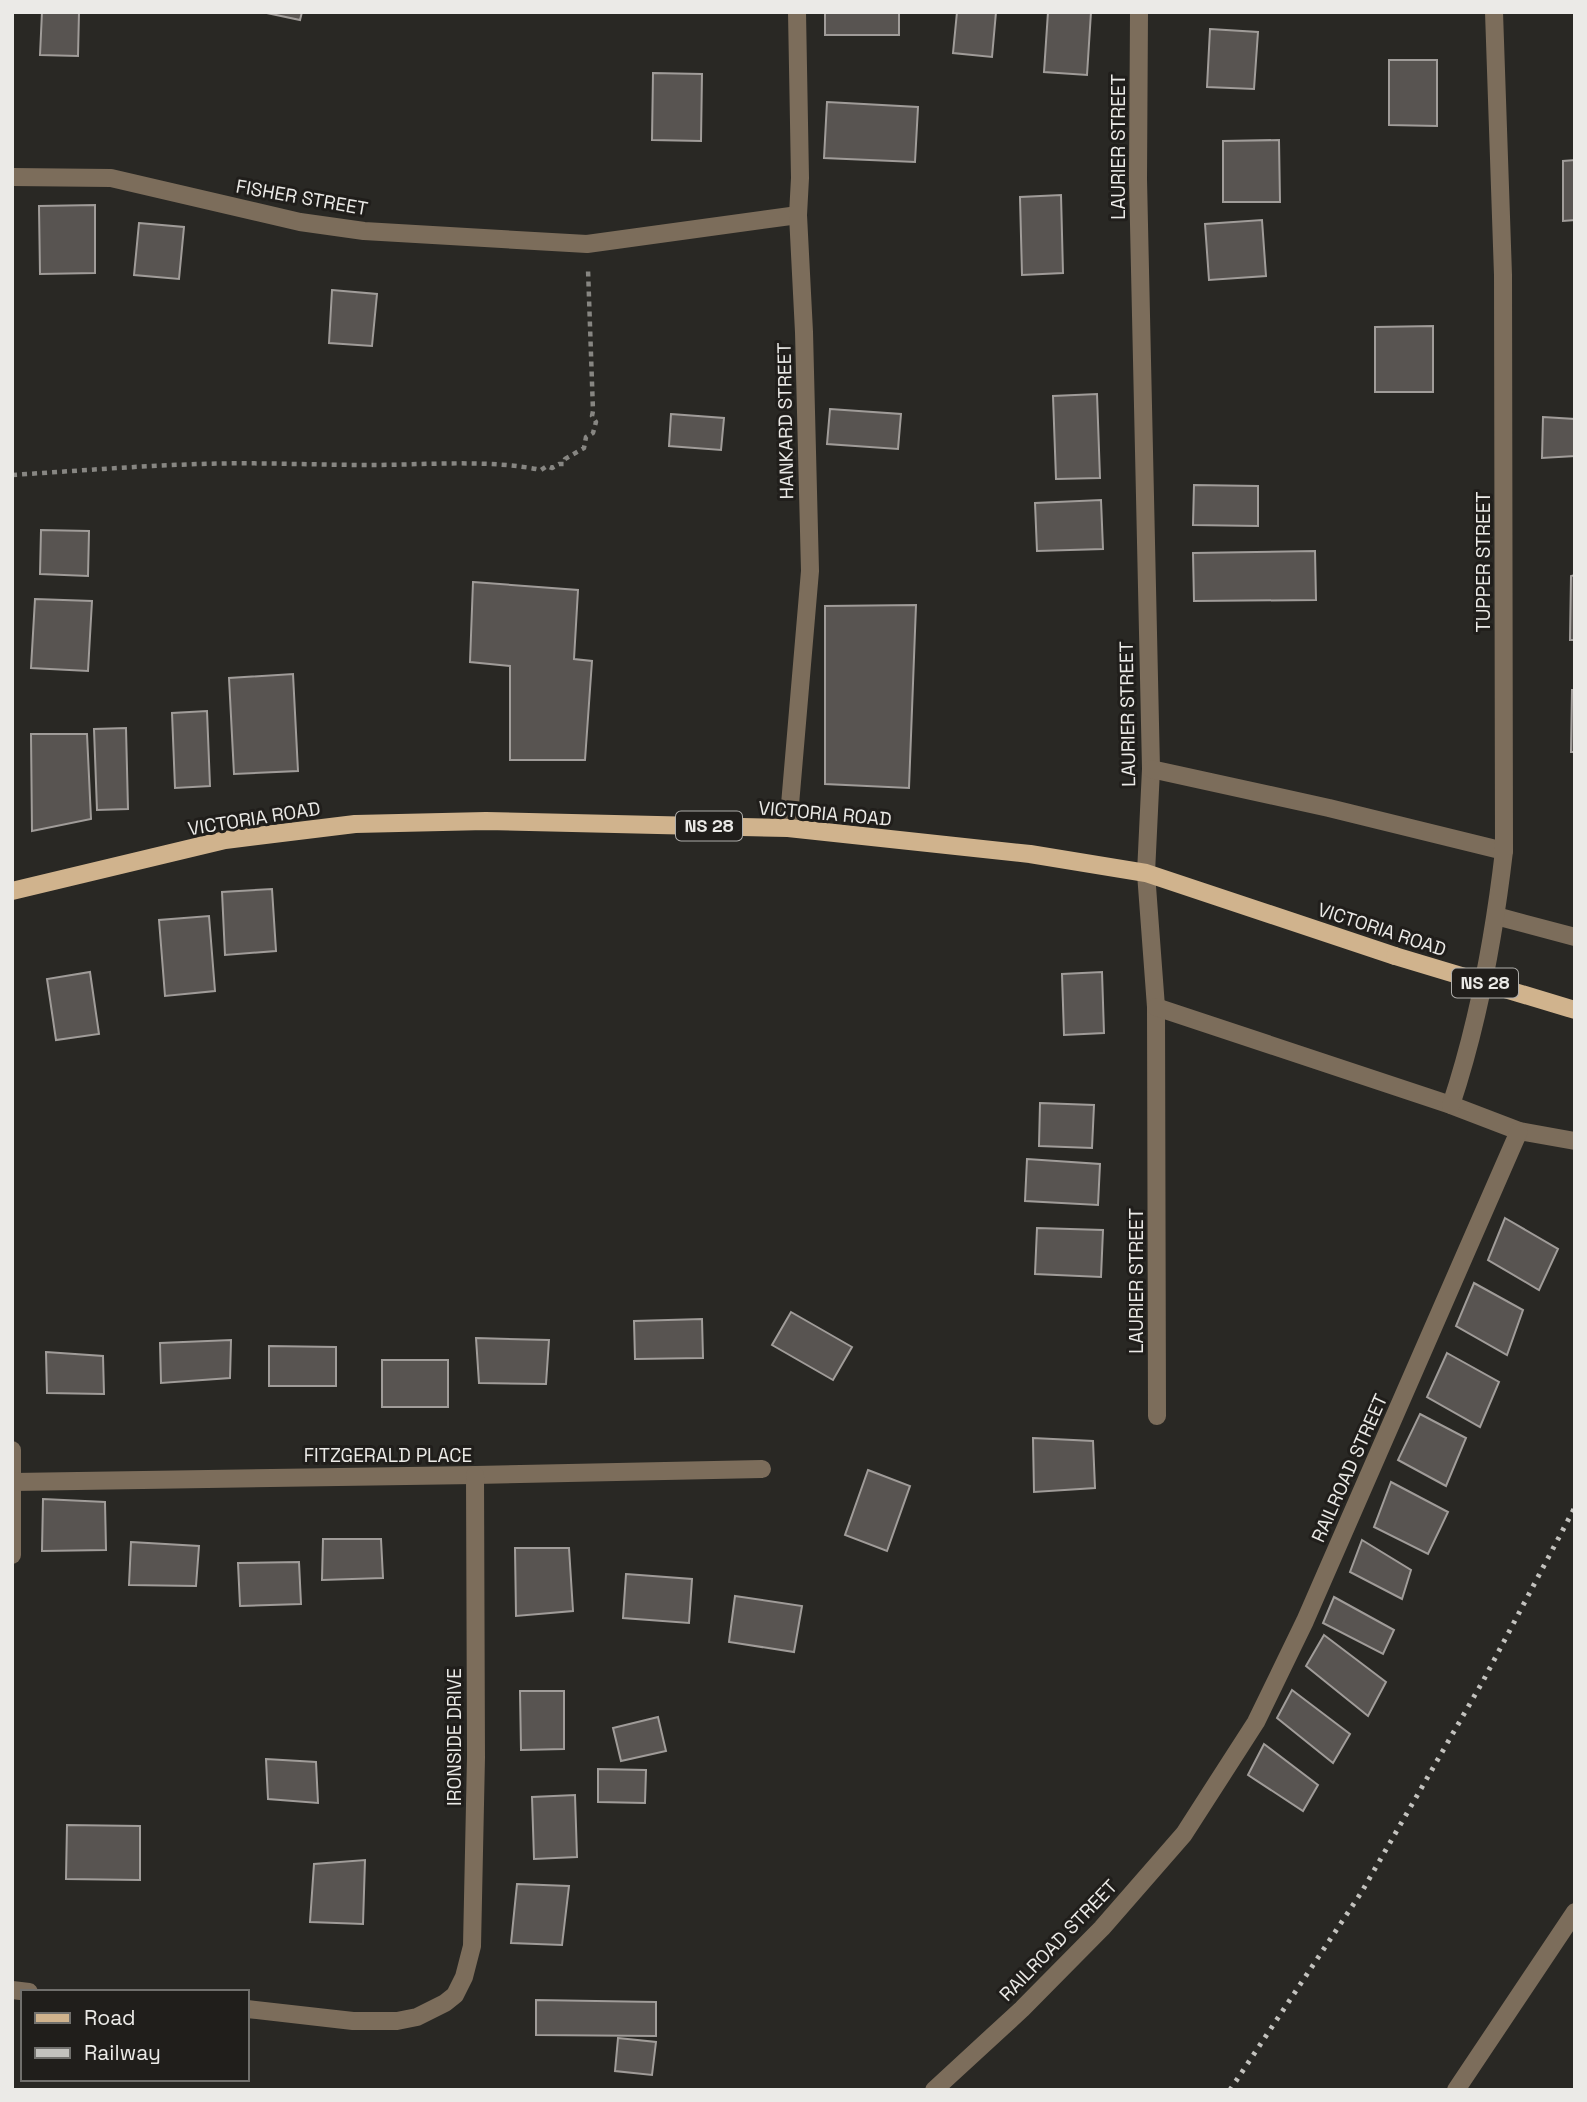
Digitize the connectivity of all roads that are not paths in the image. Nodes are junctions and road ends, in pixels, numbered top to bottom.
1 (797, 12) edge
2 (1139, 12) edge
3 (1494, 12) edge
4 (12, 177) edge
5 (798, 215) junction
6 (1151, 769) junction
7 (788, 828) junction
8 (1504, 851) junction
9 (1146, 873) junction
10 (12, 891) edge
11 (1496, 916) junction
12 (1575, 937) edge
13 (1156, 1007) junction
14 (1575, 1010) edge
15 (1451, 1105) junction
16 (1520, 1131) junction
17 (1575, 1141) edge
18 (1157, 1416) dead end
19 (12, 1450) edge
20 (762, 1469) dead end
21 (475, 1475) junction
22 (13, 1482) edge
23 (12, 1555) edge
24 (1575, 1912) edge
25 (248, 2009) edge
26 (934, 2090) edge
27 (1457, 2090) edge

1 - 5 street, HANKARD STREET
2 - 6 street, LAURIER STREET
3 - 8 street, TUPPER STREET
4 - 5 street, FISHER STREET
5 - 7 street, HANKARD STREET
6 - 8 street
6 - 9 street, LAURIER STREET
7 - 9 main road, VICTORIA ROAD / NS 28
7 - 10 main road, VICTORIA ROAD / NS 28
8 - 11 street, TUPPER STREET
9 - 13 street, LAURIER STREET
9 - 14 main road, VICTORIA ROAD / NS 28, bridge
11 - 12 street
11 - 15 street, TUPPER STREET
13 - 15 street
13 - 18 street, LAURIER STREET
15 - 16 street
16 - 17 street
16 - 26 street, RAILROAD STREET
19 - 22 street
20 - 21 street, FITZGERALD PLACE
21 - 22 street, FITZGERALD PLACE
21 - 25 street, IRONSIDE DRIVE
22 - 23 street
24 - 27 street

